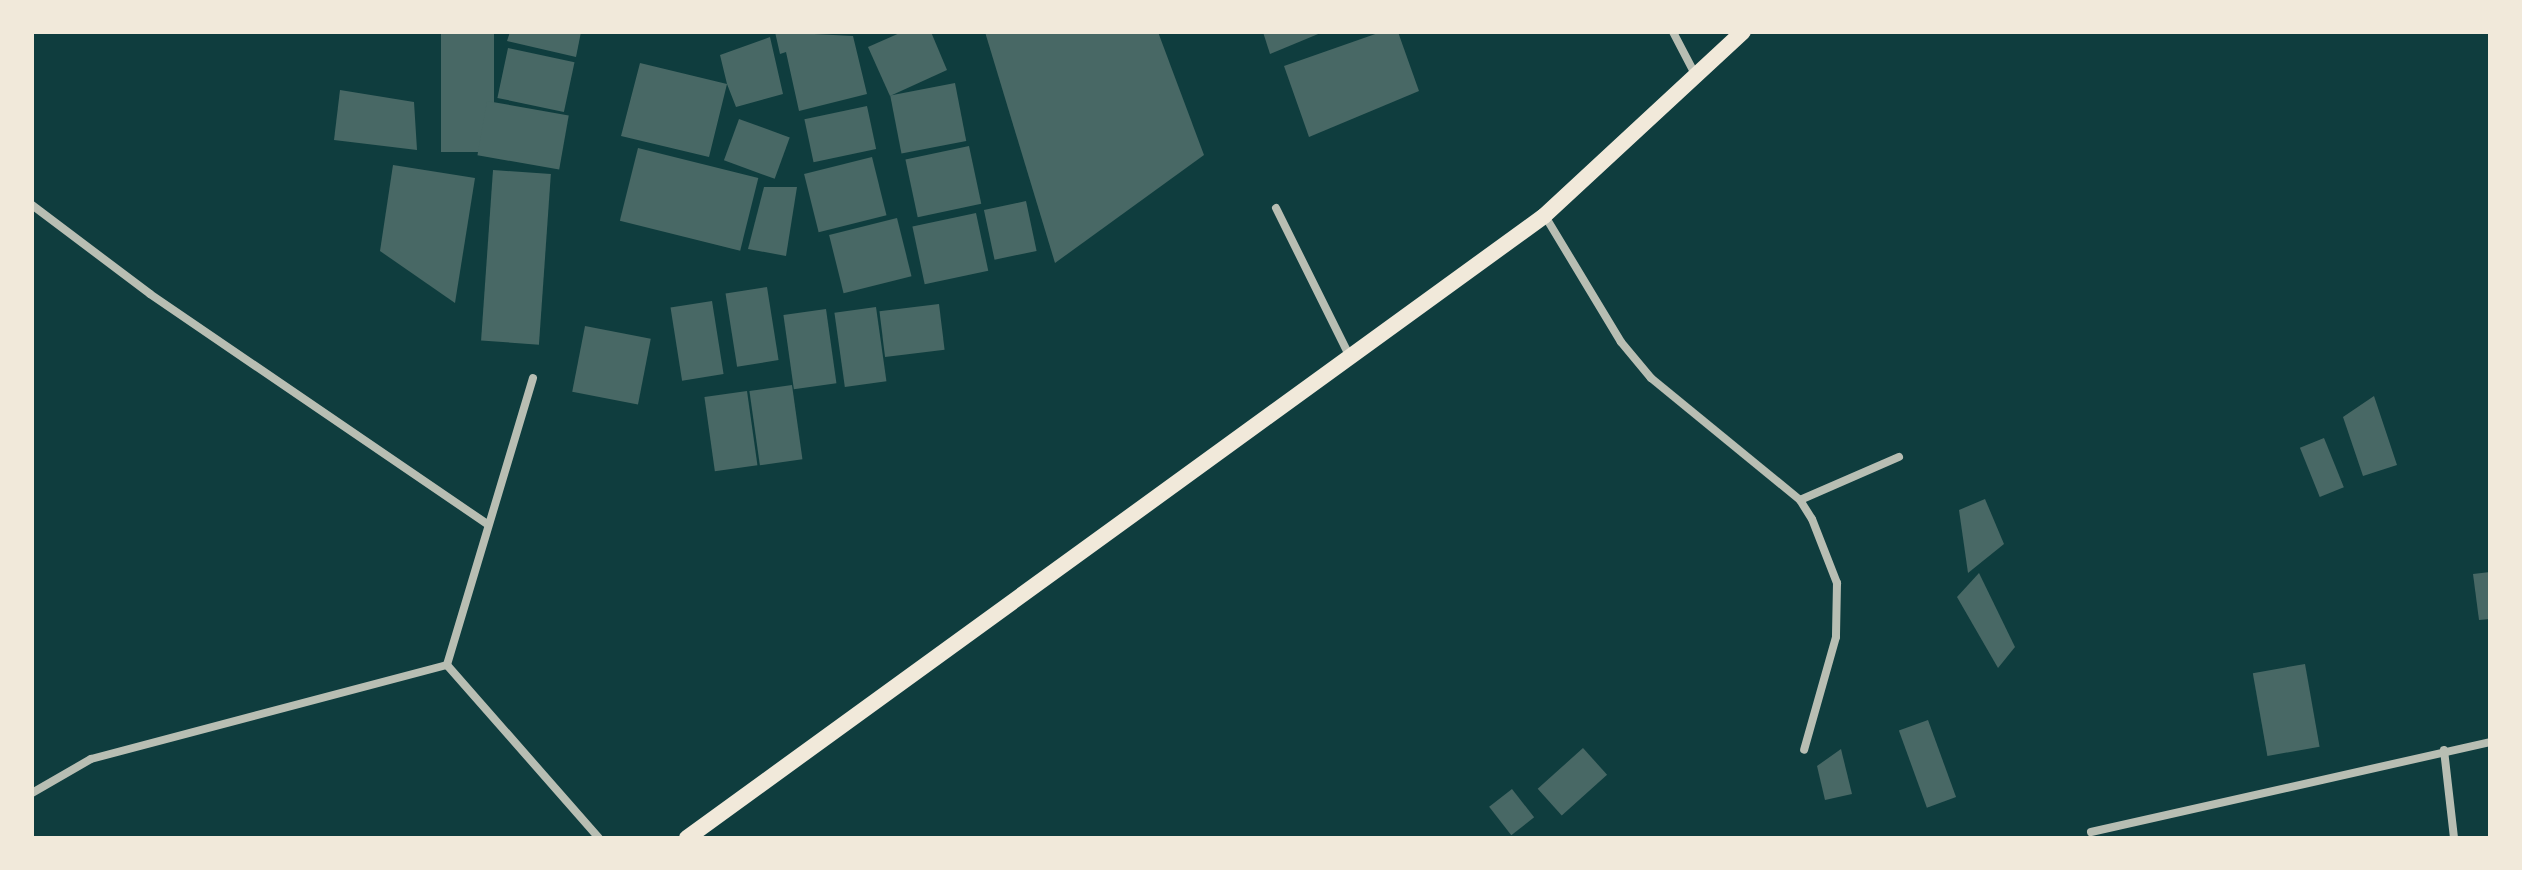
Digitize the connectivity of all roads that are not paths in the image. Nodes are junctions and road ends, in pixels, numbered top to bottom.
1 (1673, 32) edge
2 (1743, 32) edge
3 (1695, 74) junction
4 (32, 205) edge
5 (1276, 208) dead end
6 (1544, 216) junction
7 (1349, 355) junction
8 (533, 378) dead end
9 (1899, 457) dead end
10 (1800, 500) junction
11 (487, 524) junction
12 (447, 665) junction
13 (2490, 742) edge
14 (1804, 750) dead end
15 (2444, 750) junction
16 (32, 793) edge
17 (2091, 832) dead end
18 (599, 838) edge
19 (687, 838) edge
20 (2454, 838) edge

1 - 3 street
2 - 3 main road
3 - 6 main road
4 - 11 street
5 - 7 street
6 - 7 main road
6 - 10 street
7 - 19 main road
8 - 11 street
9 - 10 street
10 - 14 street
11 - 12 street
12 - 16 street
12 - 18 street
13 - 15 street
15 - 17 street
15 - 20 street

